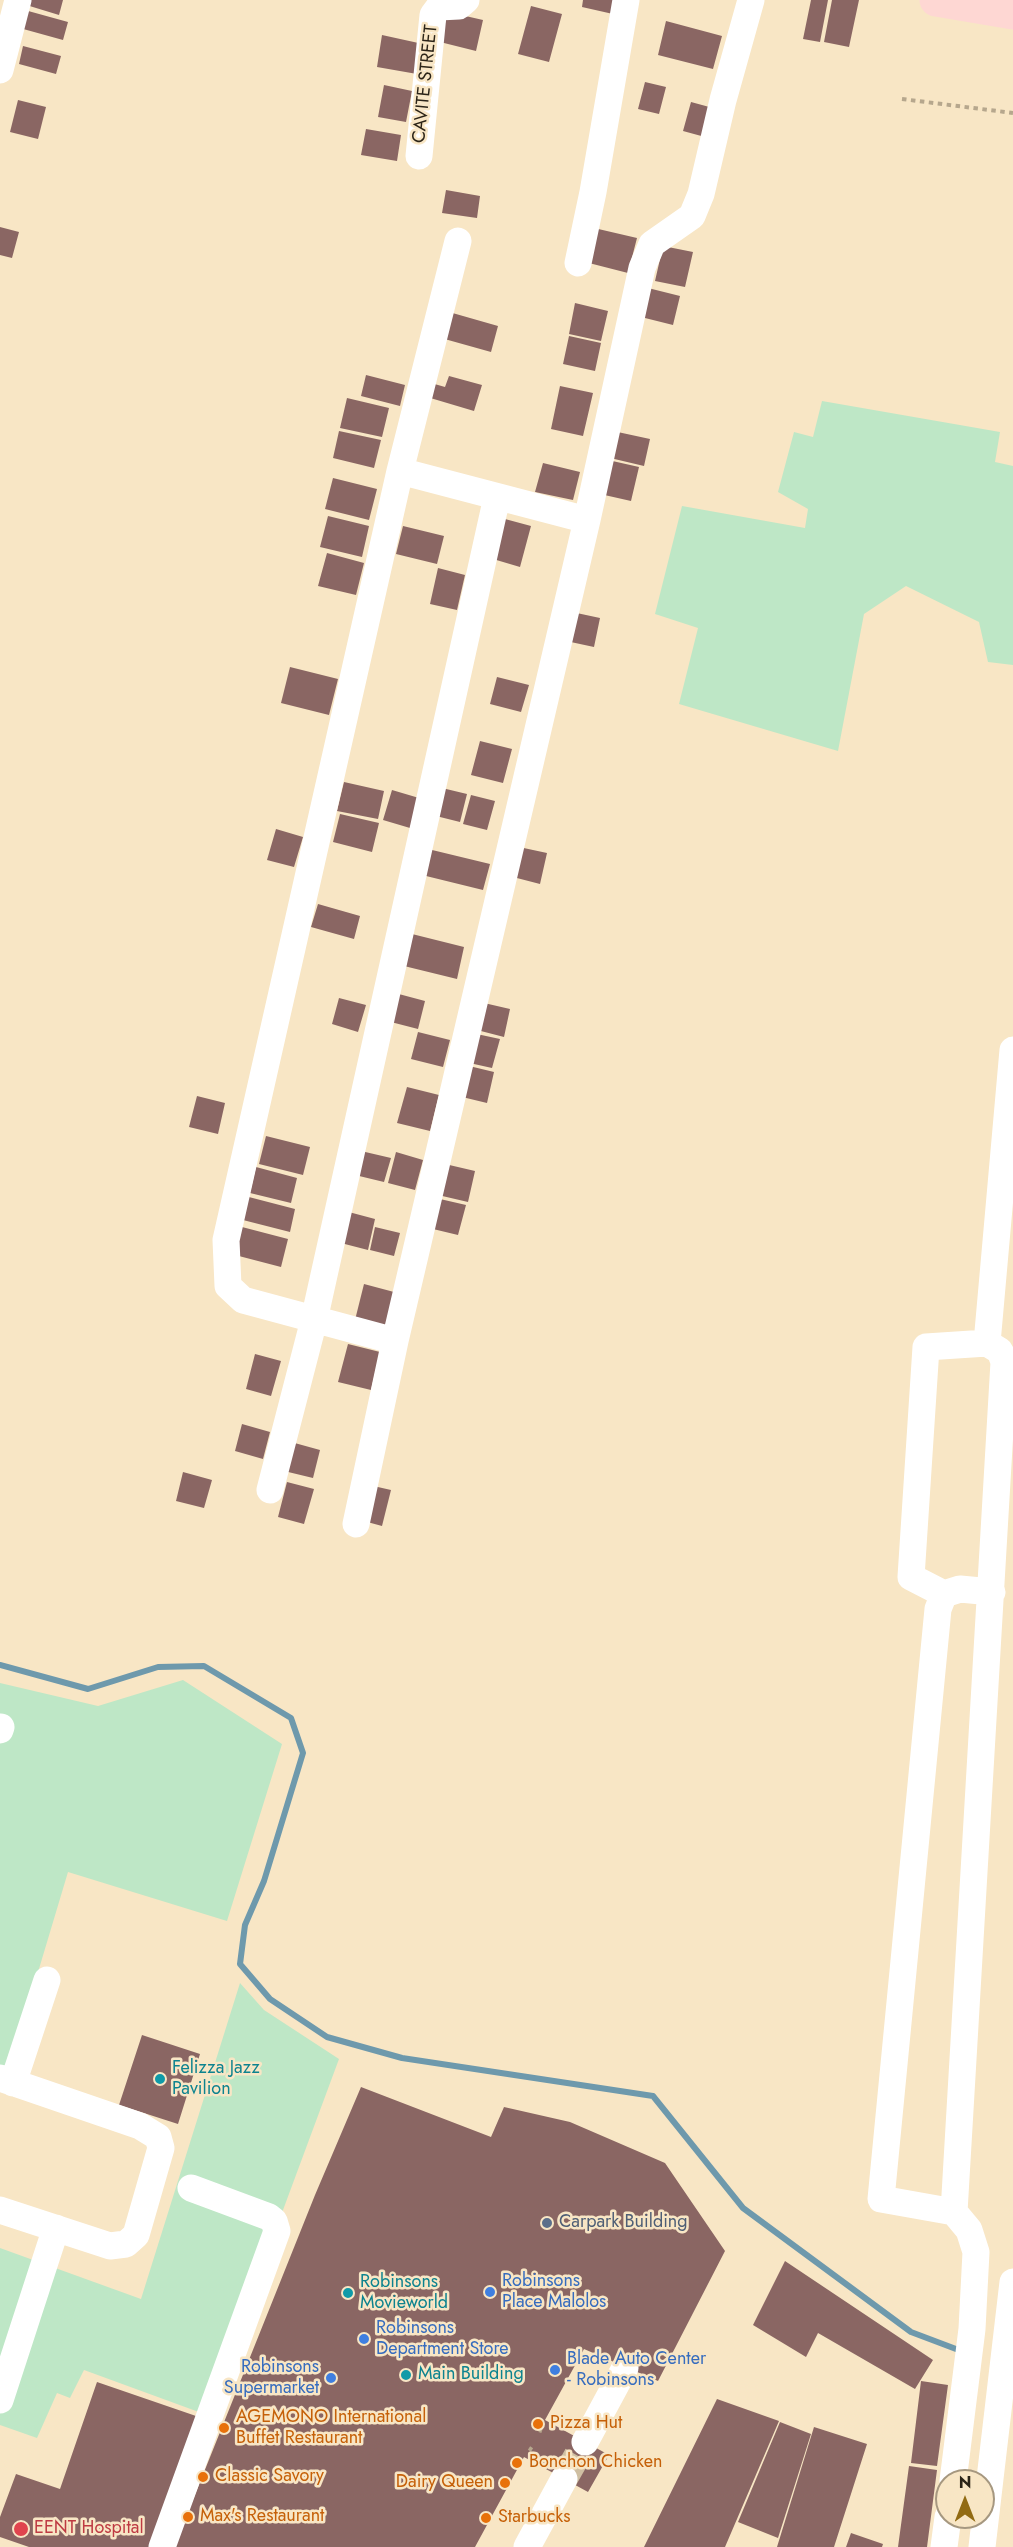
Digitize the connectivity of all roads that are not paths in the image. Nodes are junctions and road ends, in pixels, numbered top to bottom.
1 (18, 0) edge
2 (466, 0) edge
3 (626, 0) edge
4 (751, 0) edge
5 (936, 0) edge
6 (1013, 13) edge
7 (0, 70) edge
8 (419, 156) dead end
9 (458, 241) dead end
10 (578, 263) dead end
11 (400, 471) junction
12 (497, 497) junction
13 (587, 519) junction
14 (1013, 1050) edge
15 (314, 1320) junction
16 (394, 1341) junction
17 (987, 1343) junction
18 (270, 1490) dead end
19 (356, 1524) dead end
20 (992, 1592) junction
21 (944, 1594) junction
22 (47, 1980) dead end
23 (6, 2081) edge
24 (191, 2188) dead end
25 (0, 2210) edge
26 (954, 2212) junction
27 (56, 2228) junction
28 (1013, 2282) edge
29 (625, 2368) dead end
30 (0, 2400) edge
31 (585, 2442) tunnel mouth
32 (954, 2469) edge
33 (564, 2479) tunnel mouth
34 (946, 2529) edge
35 (162, 2547) edge
36 (527, 2547) edge
37 (944, 2547) edge
38 (982, 2547) edge

1 - 7 street
2 - 8 street, CAVITE STREET
3 - 10 street
4 - 13 street
5 - 6 main road
9 - 11 street
11 - 12 street
11 - 15 street
12 - 13 street
12 - 15 street
13 - 16 street
14 - 17 street
15 - 16 street
15 - 18 street
16 - 19 street
17 - 20 street
17 - 21 street
20 - 21 street
20 - 26 street
21 - 26 street
22 - 23 street
23 - 27 street
24 - 35 street
25 - 27 street
26 - 32 street
27 - 30 street
28 - 38 street
29 - 31 street
33 - 36 street
34 - 37 street

